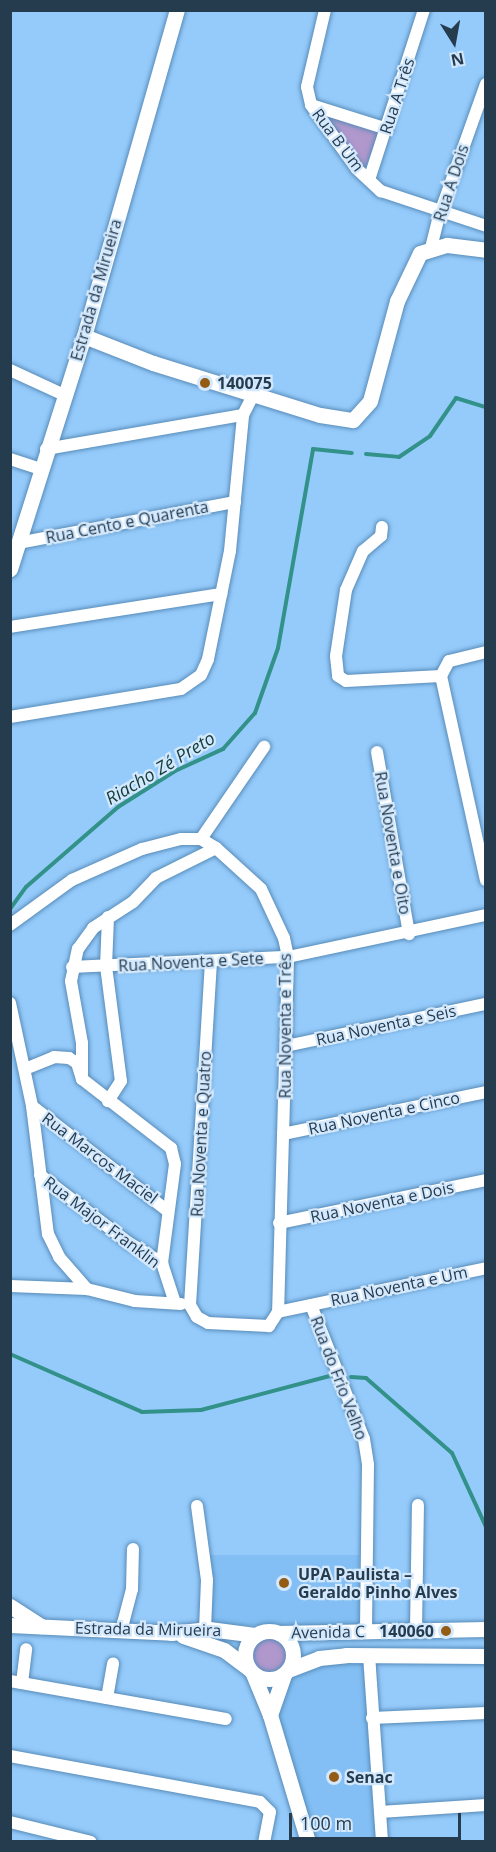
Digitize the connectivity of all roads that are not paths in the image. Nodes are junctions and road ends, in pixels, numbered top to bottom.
1 (177, 10) edge
2 (325, 10) edge
3 (424, 10) edge
4 (486, 84) edge
5 (311, 105) junction
6 (387, 129) junction
7 (369, 180) junction
8 (440, 213) junction
9 (486, 226) edge
10 (486, 250) edge
11 (426, 251) junction
12 (84, 336) junction
13 (10, 370) edge
14 (254, 393) junction
15 (64, 395) junction
16 (243, 416) junction
17 (46, 449) junction
18 (10, 459) edge
19 (41, 470) junction
20 (235, 502) junction
21 (382, 527) dead end
22 (18, 543) junction
23 (10, 568) edge
24 (221, 594) junction
25 (10, 627) edge
26 (486, 652) edge
27 (441, 676) junction
28 (10, 717) edge
29 (264, 747) dead end
30 (377, 752) dead end
31 (480, 829) edge
32 (201, 839) junction
33 (216, 848) junction
34 (486, 880) edge
35 (486, 915) edge
36 (108, 917) junction
37 (10, 925) edge
38 (409, 934) junction
39 (288, 957) junction
40 (211, 962) junction
41 (106, 966) junction
42 (72, 967) junction
43 (10, 1003) edge
44 (486, 1004) edge
45 (286, 1046) junction
46 (25, 1069) junction
47 (82, 1079) junction
48 (486, 1092) edge
49 (108, 1101) junction
50 (32, 1106) junction
51 (283, 1134) junction
52 (40, 1175) junction
53 (486, 1180) edge
54 (168, 1210) junction
55 (279, 1223) junction
56 (162, 1263) junction
57 (486, 1268) edge
58 (10, 1286) edge
59 (87, 1289) junction
60 (175, 1303) junction
61 (190, 1305) junction
62 (311, 1305) junction
63 (278, 1312) junction
64 (418, 1505) dead end
65 (197, 1506) dead end
66 (133, 1549) dead end
67 (10, 1606) edge
68 (10, 1625) edge
69 (41, 1626) junction
70 (205, 1629) junction
71 (486, 1629) edge
72 (416, 1630) junction
73 (121, 1631) junction
74 (366, 1632) junction
75 (171, 1633) junction
76 (279, 1633) junction
77 (255, 1635) junction
78 (26, 1649) dead end
79 (369, 1654) junction
80 (486, 1656) edge
81 (113, 1664) dead end
82 (250, 1671) junction
83 (286, 1672) junction
84 (16, 1682) edge
85 (106, 1698) junction
86 (486, 1713) edge
87 (270, 1715) junction
88 (372, 1718) junction
89 (226, 1719) dead end
90 (10, 1756) edge
91 (486, 1805) edge
92 (380, 1812) junction
93 (10, 1822) edge
94 (91, 1842) edge
95 (264, 1842) edge
96 (308, 1842) edge
97 (382, 1842) edge

1 - 12 main road, Estrada da Mirueira
2 - 5 street, Rua B Um
3 - 6 street, Rua A Três
4 - 8 street, Rua A Dois
5 - 6 street
5 - 7 street, Rua B Um
6 - 7 street, Rua A Três
7 - 8 street, Rua B Um
8 - 9 street, Rua B Um
8 - 11 street, Rua A Dois
10 - 11 main road
11 - 14 main road
12 - 14 main road
12 - 15 main road, Estrada da Mirueira
13 - 15 street
14 - 16 street
15 - 17 main road, Estrada da Mirueira
16 - 17 street
16 - 20 street
17 - 19 main road, Estrada da Mirueira
18 - 19 street
19 - 22 main road, Estrada da Mirueira
20 - 22 street, Rua Cento e Quarenta
20 - 24 street
21 - 27 street
22 - 23 main road, Estrada da Mirueira
24 - 25 street
24 - 28 street
26 - 27 street
27 - 31 street
29 - 32 street
30 - 38 street, Rua Noventa e Oito
31 - 34 street
32 - 33 street, Rua Noventa e Três
32 - 37 street
33 - 36 street
33 - 39 street, Rua Noventa e Três
35 - 38 street, Rua Noventa e Sete
36 - 41 street
36 - 42 street
38 - 39 street, Rua Noventa e Sete
39 - 40 street, Rua Noventa e Sete
39 - 45 street, Rua Noventa e Três
40 - 41 street, Rua Noventa e Sete
40 - 61 street, Rua Noventa e Quatro
41 - 42 street, Rua Noventa e Sete
41 - 49 street
42 - 47 street
43 - 46 street
44 - 45 street, Rua Noventa e Seis
45 - 51 street, Rua Noventa e Três
46 - 47 street
46 - 50 street
47 - 49 street
48 - 51 street, Rua Noventa e Cinco
49 - 54 street
50 - 52 street
50 - 54 street, Rua Marcos Maciel
51 - 55 street, Rua Noventa e Três
52 - 56 street, Rua Major Franklin
52 - 59 street
53 - 55 street, Rua Noventa e Dois
54 - 56 street
55 - 63 street, Rua Noventa e Três
56 - 60 street, Rua Major Franklin
57 - 62 street, Rua Noventa e Um
58 - 59 street
59 - 60 street
60 - 61 street
61 - 63 street
62 - 63 street, Rua Noventa e Um
62 - 74 street, Rua do Frio Velho
64 - 72 street
65 - 70 street
66 - 73 street
67 - 69 main road, Estrada da Mirueira
68 - 69 main road
69 - 73 main road, Estrada da Mirueira
70 - 75 main road, Estrada da Mirueira
70 - 77 main road, Estrada da Mirueira
71 - 72 main road, Avenida C
72 - 74 main road, Avenida C
73 - 75 main road, Estrada da Mirueira
74 - 76 main road, Avenida C
75 - 82 main road, Estrada da Mirueira
76 - 77 main road, Estrada da Mirueira
76 - 83 main road
77 - 82 main road
78 - 84 street
79 - 80 main road, Avenida C
79 - 83 main road, Avenida C
79 - 88 street
81 - 85 street
82 - 83 main road
82 - 87 main road
83 - 87 main road
84 - 85 street
85 - 89 street
86 - 88 street
87 - 96 main road
88 - 92 street
90 - 95 street
91 - 92 street
92 - 97 street
93 - 94 street

